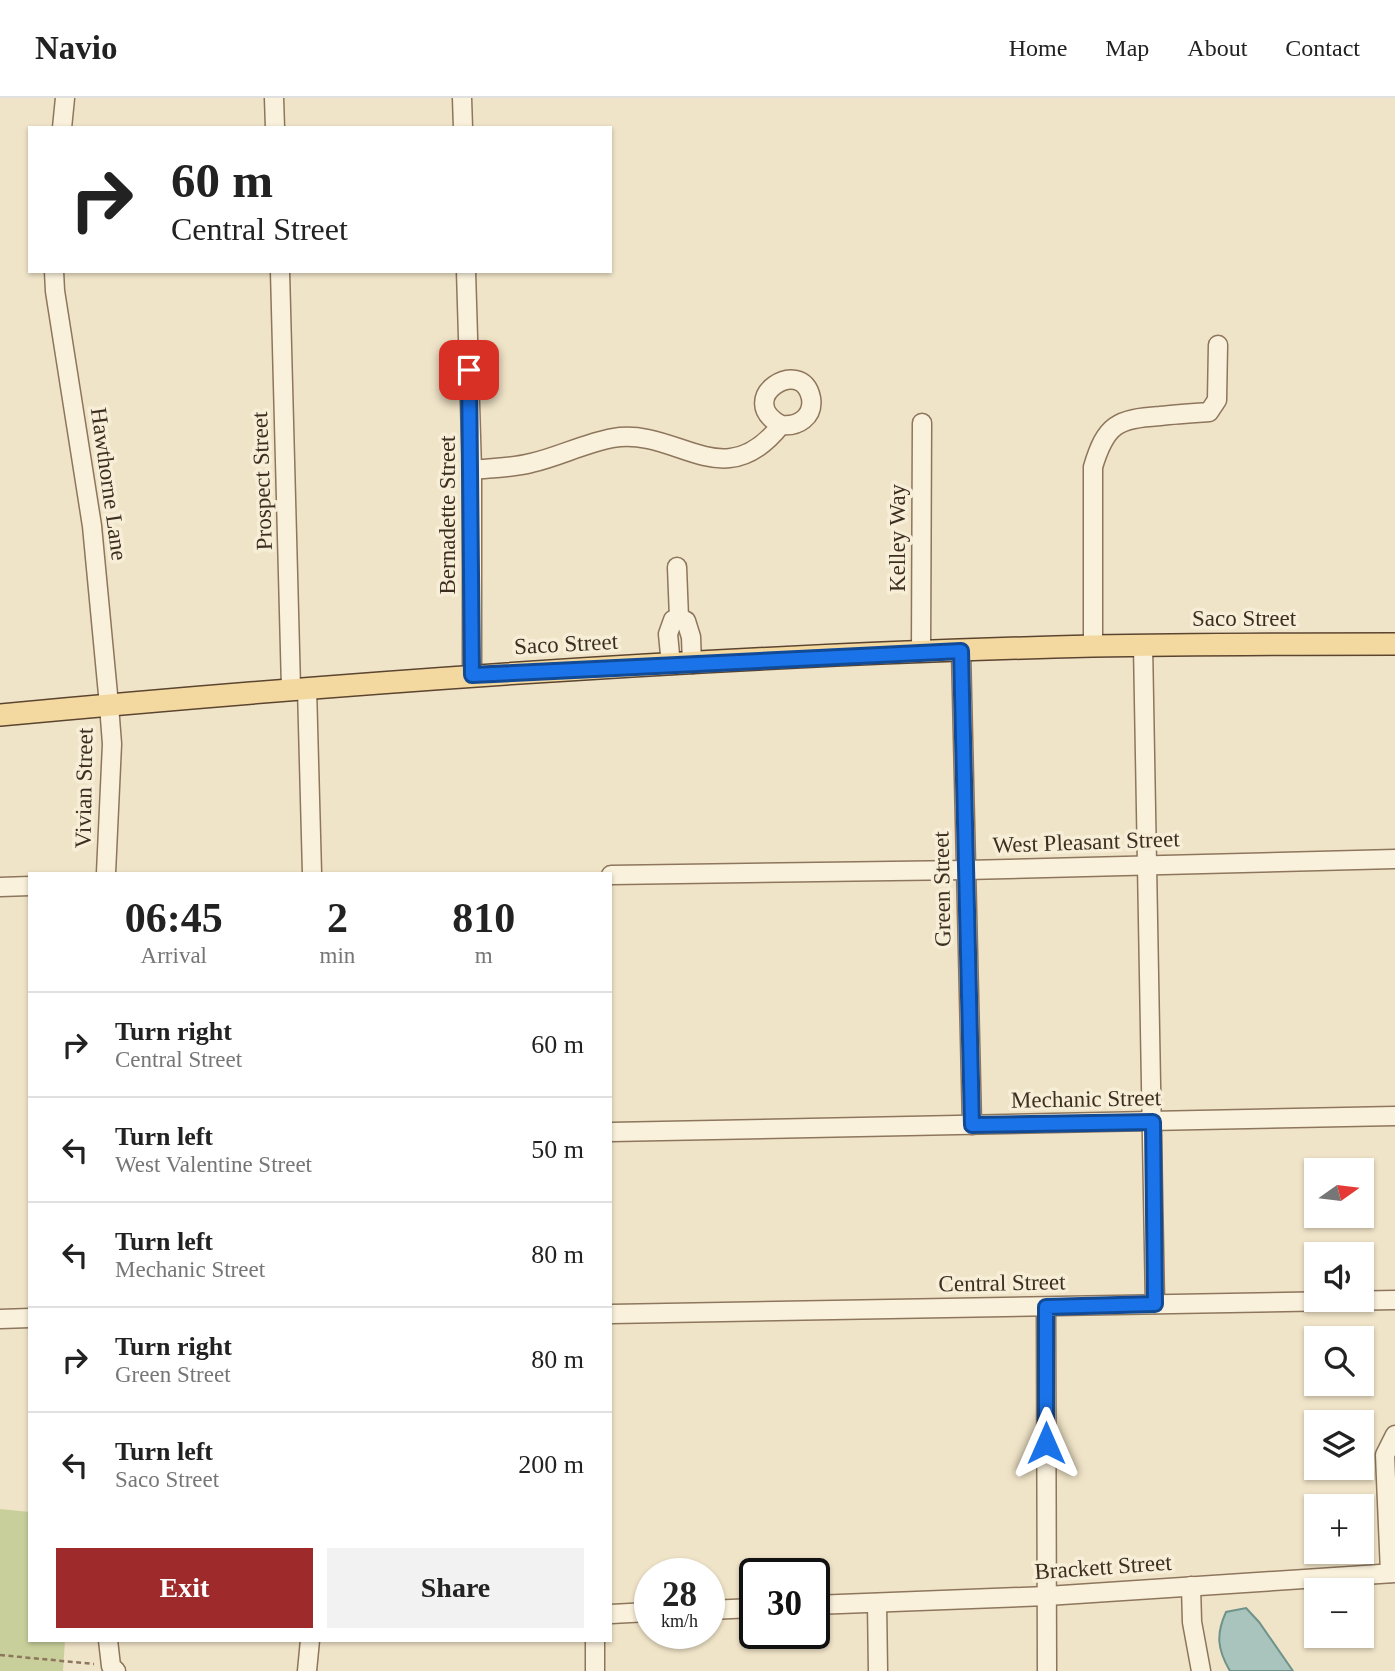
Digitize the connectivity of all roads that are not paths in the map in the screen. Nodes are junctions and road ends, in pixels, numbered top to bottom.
1 (65, 98) edge
2 (274, 98) edge
3 (462, 98) edge
4 (62, 126) edge
5 (275, 126) edge
6 (463, 126) edge
7 (54, 273) edge
8 (280, 273) edge
9 (466, 273) edge
10 (1218, 345) dead end
11 (922, 423) dead end
12 (781, 425) dead end
13 (472, 470) junction
14 (677, 567) dead end
15 (1395, 644) edge
16 (1143, 645) junction
17 (1093, 646) junction
18 (961, 651) junction
19 (921, 652) junction
20 (681, 664) junction
21 (472, 675) junction
22 (299, 688) junction
23 (109, 705) junction
24 (0, 715) edge
25 (1395, 859) edge
26 (1148, 864) junction
27 (966, 870) junction
28 (106, 872) edge
29 (312, 872) edge
30 (612, 875) edge
31 (28, 886) edge
32 (0, 887) edge
33 (1395, 1116) edge
34 (1153, 1122) junction
35 (972, 1125) junction
36 (612, 1132) edge
37 (1395, 1300) edge
38 (1155, 1304) junction
39 (1046, 1307) junction
40 (612, 1314) edge
41 (28, 1318) edge
42 (0, 1319) edge
43 (1395, 1435) edge
44 (1392, 1573) edge
45 (1191, 1586) junction
46 (1047, 1596) junction
47 (877, 1603) junction
48 (830, 1604) edge
49 (634, 1613) edge
50 (612, 1614) edge
51 (108, 1642) edge
52 (310, 1642) edge
53 (596, 1642) edge
54 (113, 1669) edge
55 (307, 1671) edge
56 (595, 1671) edge
57 (878, 1671) edge
58 (1047, 1671) edge
59 (1201, 1671) edge

1 - 4 street
2 - 5 street
3 - 6 street
7 - 23 street, Hawthorne Lane
8 - 22 street, Prospect Street
9 - 13 street, Bernadette Street
10 - 17 street
11 - 19 street, Kelley Way
12 - 13 street
13 - 21 street, Bernadette Street
14 - 20 street
15 - 16 main road, Saco Street
16 - 17 main road, Saco Street
16 - 26 street
17 - 18 main road, Saco Street
18 - 19 main road, Saco Street
18 - 27 street, Green Street
19 - 20 main road, Saco Street
20 - 21 main road, Saco Street
21 - 22 main road, Saco Street
22 - 23 main road, Saco Street
22 - 29 street, Prospect Street
23 - 24 main road, Saco Street
23 - 28 street, Vivian Street
25 - 26 street, West Pleasant Street
26 - 27 street, West Pleasant Street
26 - 34 street
27 - 30 street, West Pleasant Street
27 - 35 street, Green Street
31 - 32 street
33 - 34 street, Mechanic Street
34 - 35 street, Mechanic Street
34 - 38 street
35 - 36 street, Mechanic Street
37 - 38 street, Central Street
38 - 39 street, Central Street
39 - 40 street, Central Street
39 - 46 street
41 - 42 street
43 - 44 street
44 - 45 street, Brackett Street
45 - 46 street, Brackett Street
45 - 59 street
46 - 47 street, Brackett Street
46 - 58 street
47 - 48 street, Brackett Street
47 - 57 street
49 - 50 street
51 - 54 street
52 - 55 street
53 - 56 street

